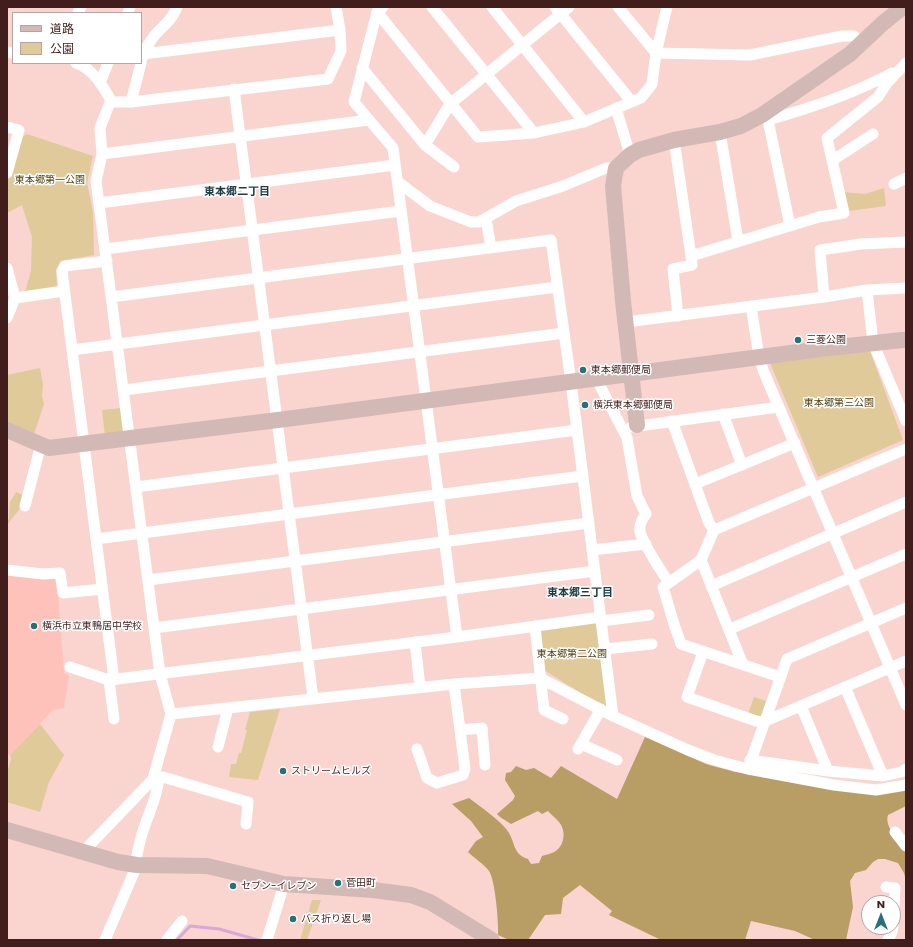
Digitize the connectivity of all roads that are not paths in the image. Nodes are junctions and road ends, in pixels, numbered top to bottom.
1 (177, 7) edge
2 (336, 7) edge
3 (432, 7) edge
4 (492, 7) edge
5 (618, 7) edge
6 (667, 7) edge
7 (380, 9) edge
8 (561, 9) edge
9 (895, 10) edge
10 (340, 30) junction
11 (861, 44) junction
12 (522, 46) junction
13 (656, 53) junction
14 (142, 60) edge
15 (79, 64) edge
16 (108, 64) edge
17 (141, 64) edge
18 (903, 66) edge
19 (362, 68) junction
20 (486, 74) junction
21 (100, 83) junction
22 (234, 89) junction
23 (631, 101) junction
24 (112, 102) junction
25 (131, 102) junction
26 (450, 104) junction
27 (616, 108) junction
28 (765, 117) junction
29 (369, 120) junction
30 (584, 122) junction
31 (7, 127) edge
32 (720, 132) junction
33 (534, 133) junction
34 (873, 134) dead end
35 (240, 136) junction
36 (674, 140) junction
37 (425, 145) junction
38 (102, 154) junction
39 (630, 155) junction
40 (833, 160) junction
41 (395, 165) junction
42 (454, 167) dead end
43 (616, 168) junction
44 (7, 172) edge
45 (906, 178) edge
46 (398, 182) junction
47 (246, 184) junction
48 (894, 184) dead end
49 (99, 203) junction
50 (401, 211) junction
51 (486, 219) junction
52 (790, 226) junction
53 (252, 230) junction
54 (738, 241) junction
55 (906, 242) edge
56 (491, 248) junction
57 (105, 249) junction
58 (691, 256) junction
59 (408, 258) junction
60 (107, 261) junction
61 (7, 268) edge
62 (258, 278) junction
63 (558, 287) junction
64 (906, 288) edge
65 (867, 290) junction
66 (64, 291) junction
67 (111, 296) junction
68 (824, 297) junction
69 (14, 298) junction
70 (414, 305) junction
71 (751, 306) junction
72 (678, 316) junction
73 (7, 318) edge
74 (626, 322) junction
75 (265, 325) junction
76 (564, 333) junction
77 (906, 340) edge
78 (873, 343) junction
79 (117, 344) junction
80 (72, 350) junction
81 (420, 352) junction
82 (758, 357) junction
83 (271, 371) junction
84 (632, 373) junction
85 (596, 378) junction
86 (571, 382) junction
87 (124, 390) junction
88 (426, 401) junction
89 (779, 407) junction
90 (723, 414) junction
91 (277, 420) junction
92 (672, 421) junction
93 (906, 421) edge
94 (630, 427) junction
95 (7, 430) edge
96 (577, 430) junction
97 (130, 438) junction
98 (795, 443) junction
99 (42, 444) junction
100 (84, 444) junction
101 (432, 449) junction
102 (906, 449) edge
103 (742, 465) junction
104 (283, 468) junction
105 (583, 476) junction
106 (695, 484) junction
107 (136, 487) junction
108 (814, 488) junction
109 (438, 495) junction
110 (906, 502) edge
111 (25, 506) dead end
112 (289, 514) junction
113 (589, 523) junction
114 (714, 530) junction
115 (142, 533) junction
116 (833, 533) junction
117 (96, 539) junction
118 (444, 542) junction
119 (646, 544) junction
120 (592, 550) junction
121 (906, 554) edge
122 (701, 560) junction
123 (296, 562) junction
124 (7, 570) edge
125 (595, 570) junction
126 (852, 577) junction
127 (148, 580) junction
128 (669, 583) junction
129 (711, 586) junction
130 (102, 589) junction
131 (451, 590) junction
132 (302, 608) junction
133 (906, 608) edge
134 (649, 615) dead end
135 (601, 619) junction
136 (871, 622) junction
137 (535, 626) junction
138 (154, 628) junction
139 (730, 629) junction
140 (457, 637) junction
141 (415, 642) junction
142 (652, 644) dead end
143 (605, 649) junction
144 (704, 652) junction
145 (307, 655) junction
146 (906, 661) edge
147 (744, 665) junction
148 (70, 667) dead end
149 (890, 668) junction
150 (160, 674) junction
151 (780, 677) junction
152 (540, 678) junction
153 (112, 680) junction
154 (454, 684) junction
155 (420, 687) junction
156 (845, 687) junction
157 (313, 698) junction
158 (906, 705) edge
159 (801, 706) junction
160 (228, 708) junction
161 (601, 709) junction
162 (171, 714) junction
163 (613, 716) junction
164 (114, 719) dead end
165 (562, 719) dead end
166 (763, 722) junction
167 (460, 730) junction
168 (218, 747) dead end
169 (422, 755) dead end
170 (617, 760) dead end
171 (749, 764) junction
172 (485, 765) dead end
173 (906, 769) edge
174 (828, 771) junction
175 (883, 776) junction
176 (156, 779) junction
177 (906, 785) edge
178 (246, 824) dead end
179 (7, 830) edge
180 (896, 832) dead end
181 (906, 846) edge
182 (83, 852) junction
183 (136, 865) junction
184 (284, 884) junction
185 (886, 887) dead end
186 (895, 895) edge
187 (182, 921) dead end
188 (489, 939) edge
189 (105, 940) edge
190 (168, 940) edge
191 (267, 940) edge

1 - 14 street
2 - 10 street
3 - 20 street
4 - 12 street
5 - 13 street
6 - 13 street
7 - 19 street
7 - 26 street
8 - 12 street
8 - 23 street
9 - 11 street
10 - 14 street
10 - 22 street
11 - 13 street
11 - 28 street
12 - 20 street
12 - 30 street
13 - 23 street
15 - 21 street
16 - 21 street
17 - 25 street
18 - 28 street
18 - 40 street
19 - 29 street
19 - 37 street
20 - 26 street
20 - 33 street
21 - 24 street
22 - 25 street
22 - 35 street
23 - 27 street
24 - 25 street
24 - 38 street
26 - 33 street
26 - 37 street
27 - 30 street
27 - 39 street
28 - 32 street
28 - 52 street
29 - 35 street
29 - 41 street
30 - 33 street
31 - 44 street
32 - 36 street
32 - 54 street
34 - 40 street
35 - 38 street
35 - 47 street
36 - 39 street
36 - 58 street
37 - 42 street
38 - 49 street
39 - 43 street
40 - 52 street
41 - 46 street
41 - 47 street
43 - 51 street
43 - 74 street
45 - 48 street
46 - 50 street
46 - 51 street
47 - 49 street
47 - 53 street
49 - 57 street
50 - 53 street
50 - 59 street
51 - 56 street
52 - 54 street
53 - 57 street
53 - 62 street
54 - 58 street
55 - 68 street
56 - 59 street
56 - 63 street
57 - 60 street
58 - 72 street
59 - 62 street
59 - 70 street
60 - 66 street
60 - 67 street
61 - 69 street
62 - 67 street
62 - 75 street
63 - 70 street
63 - 76 street
64 - 65 street
65 - 68 street
65 - 78 street
66 - 69 street
66 - 80 street
67 - 79 street
68 - 71 street
69 - 73 street
70 - 75 street
70 - 81 street
71 - 72 street
71 - 82 street
72 - 74 street
74 - 84 street
75 - 79 street
75 - 83 street
76 - 81 street
76 - 86 street
77 - 78 street
78 - 82 street
78 - 93 street
79 - 80 street
79 - 87 street
80 - 100 street
81 - 83 street
81 - 88 street
82 - 84 street
82 - 89 street
83 - 87 street
83 - 91 street
84 - 85 street
84 - 94 street
85 - 86 street
85 - 94 street
86 - 88 street
86 - 96 street
87 - 97 street
88 - 91 street
88 - 101 street
89 - 90 street
89 - 98 street
90 - 92 street
90 - 103 street
91 - 97 street
91 - 104 street
92 - 94 street
92 - 106 street
94 - 119 street
95 - 99 street
96 - 101 street
96 - 105 street
97 - 100 street
97 - 107 street
98 - 103 street
98 - 108 street
99 - 100 street
99 - 111 street
100 - 117 street
101 - 104 street
101 - 109 street
102 - 108 street
103 - 106 street
104 - 107 street
104 - 112 street
105 - 109 street
105 - 113 street
106 - 114 street
107 - 115 street
108 - 114 street
108 - 116 street
109 - 112 street
109 - 118 street
110 - 116 street
112 - 115 street
112 - 123 street
113 - 118 street
113 - 120 street
114 - 122 street
115 - 117 street
115 - 127 street
116 - 126 street
116 - 129 street
117 - 130 street
118 - 123 street
118 - 131 street
119 - 120 street
119 - 128 street
120 - 125 street
121 - 126 street
122 - 128 street
122 - 129 street
123 - 127 street
123 - 132 street
124 - 130 street
125 - 131 street
125 - 135 street
126 - 136 street
126 - 139 street
127 - 138 street
128 - 144 street
129 - 139 street
130 - 153 street
131 - 132 street
131 - 140 street
132 - 138 street
132 - 145 street
133 - 136 street
134 - 135 street
135 - 137 street
135 - 143 street
136 - 149 street
136 - 151 street
137 - 140 street
137 - 152 street
138 - 150 street
139 - 147 street
140 - 141 street
141 - 145 street
141 - 155 street
142 - 143 street
143 - 163 street
144 - 147 street
144 - 166 street
145 - 150 street
145 - 157 street
146 - 149 street
147 - 151 street
148 - 153 street
149 - 156 street
149 - 158 street
150 - 153 street
150 - 162 street
151 - 166 street
152 - 154 street
152 - 161 street
152 - 165 street
153 - 164 street
154 - 155 street
154 - 167 street
155 - 157 street
156 - 159 street
156 - 175 street
157 - 160 street
159 - 166 street
159 - 174 street
160 - 162 street
160 - 168 street
161 - 163 street
161 - 170 street
162 - 176 street
163 - 171 street
166 - 171 street
167 - 169 street
167 - 172 street
171 - 174 street
171 - 177 street
173 - 175 street
174 - 175 street
176 - 178 street
176 - 182 street
176 - 183 street
179 - 182 street
180 - 181 street
182 - 183 street
183 - 184 street
183 - 189 street
184 - 188 street
184 - 191 street
185 - 186 street
187 - 190 street

